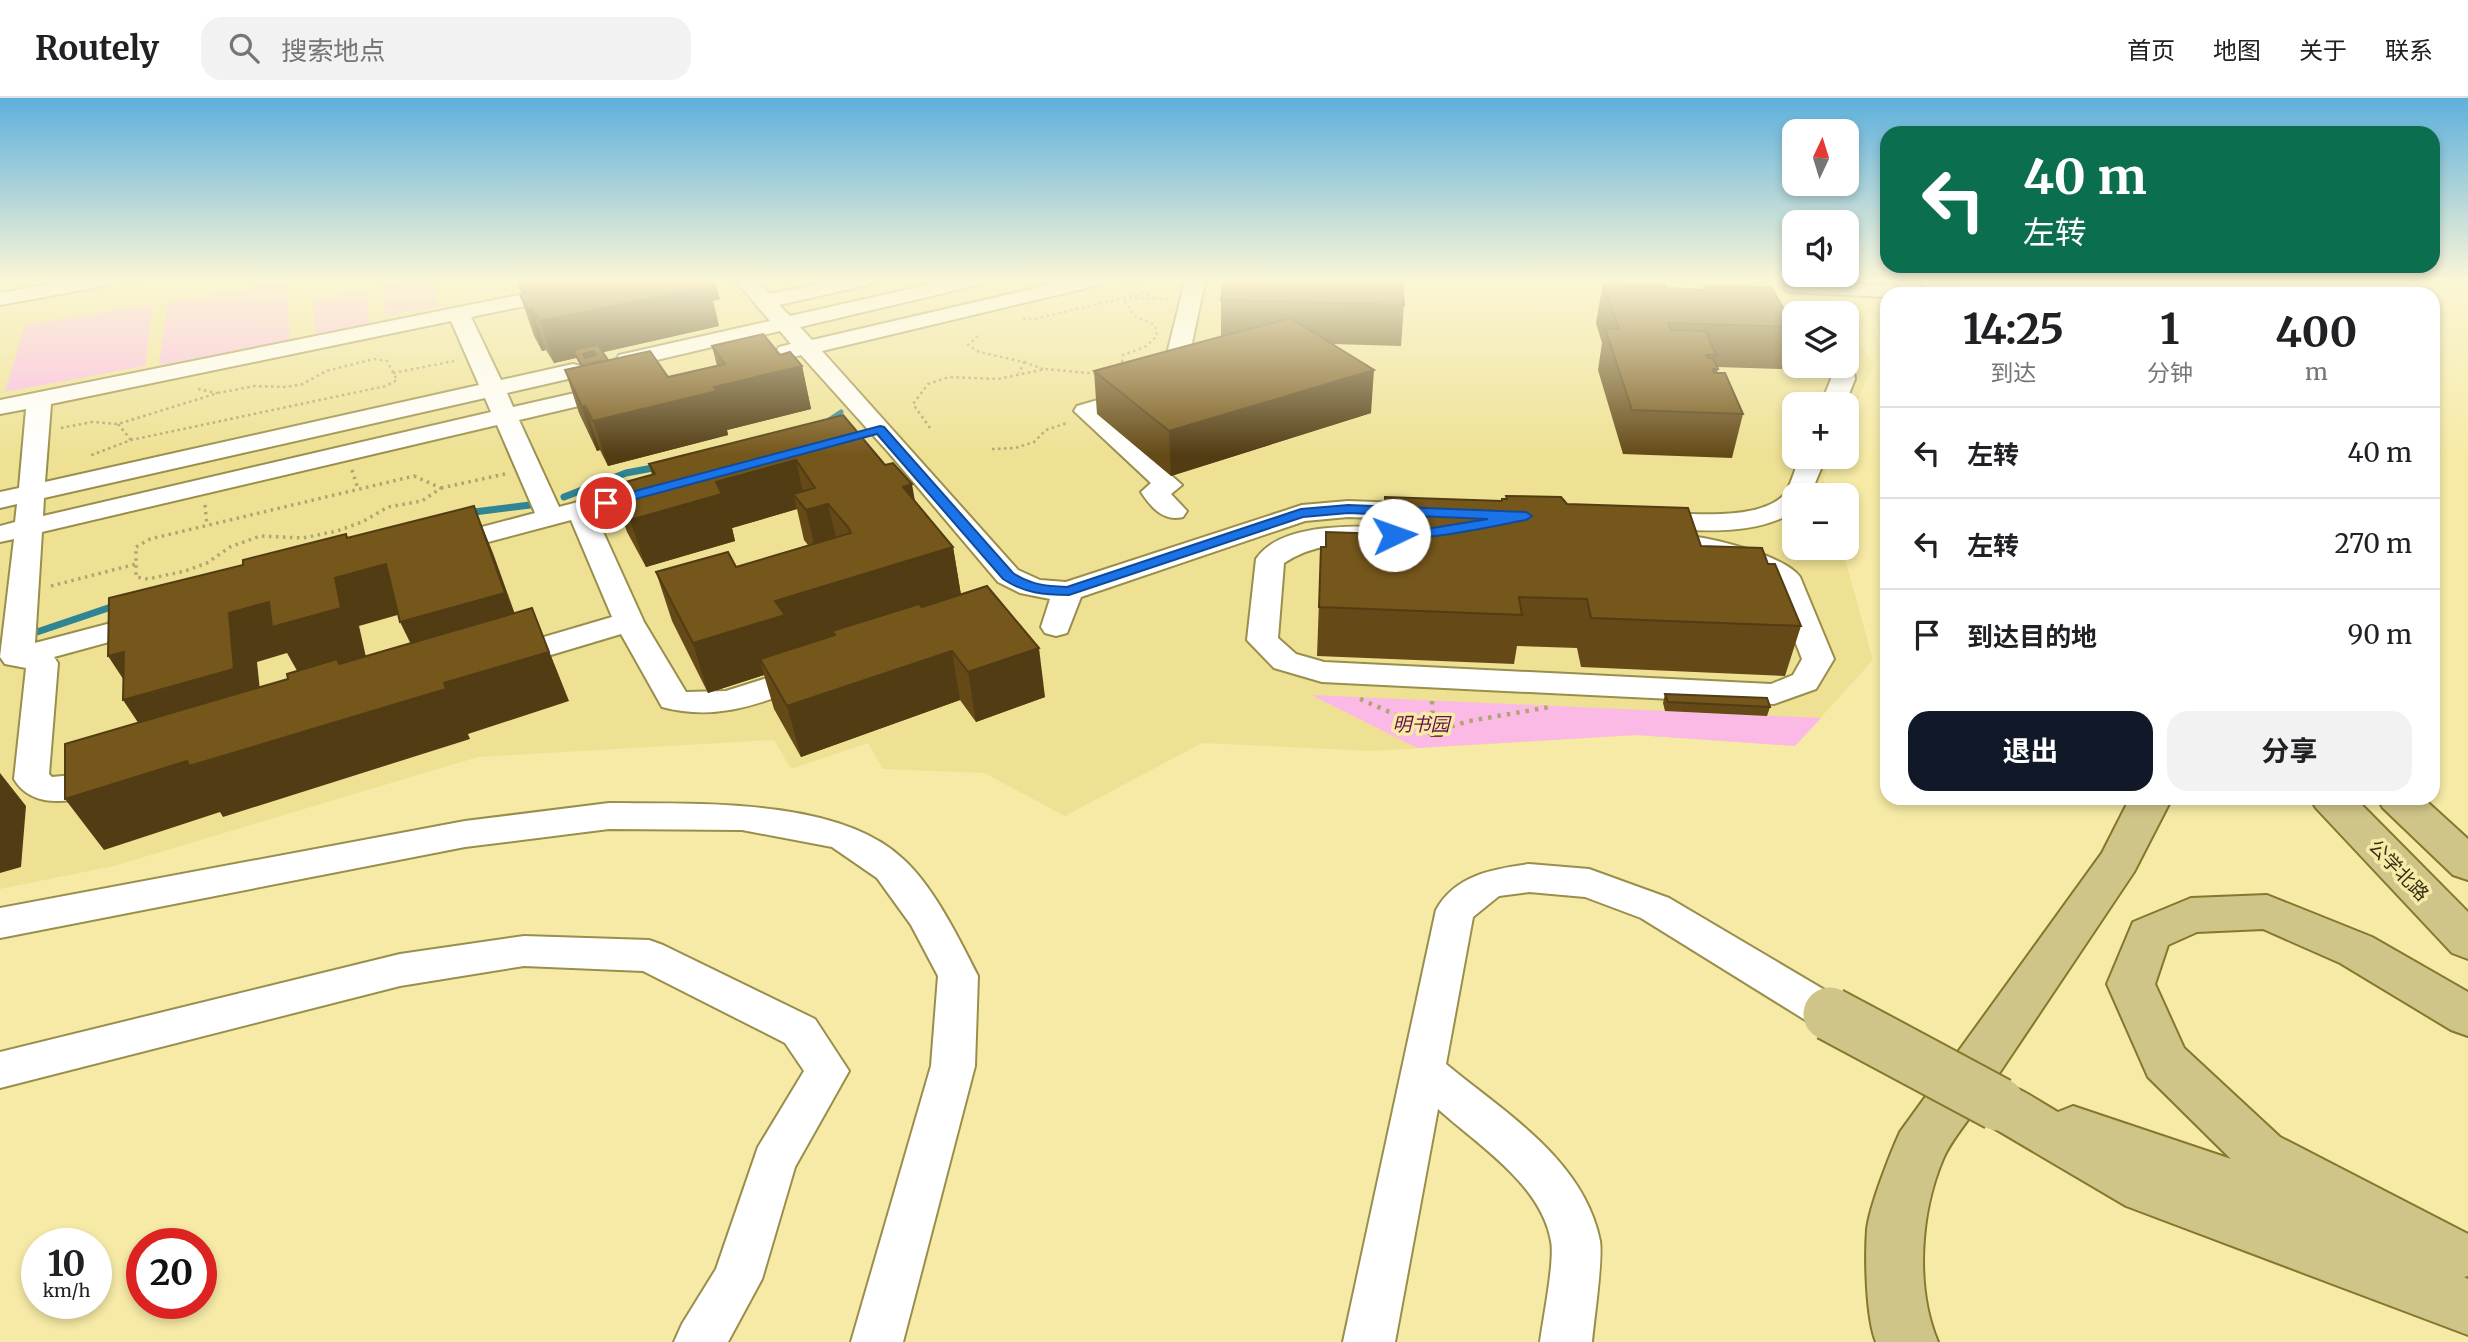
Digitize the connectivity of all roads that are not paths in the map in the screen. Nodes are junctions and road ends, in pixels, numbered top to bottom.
1 (335, 339) edge
2 (470, 339) edge
3 (718, 339) edge
4 (798, 339) edge
5 (845, 339) edge
6 (1181, 339) edge
7 (806, 348) junction
8 (763, 357) edge
9 (627, 360) edge
10 (573, 371) edge
11 (509, 386) junction
12 (588, 397) edge
13 (39, 399) junction
14 (0, 407) edge
15 (522, 412) junction
16 (33, 480) junction
17 (685, 482) edge
18 (0, 500) edge
19 (1782, 508) edge
20 (566, 514) junction
21 (1526, 516) junction
22 (1185, 522) dead end
23 (14, 531) edge
24 (418, 552) edge
25 (1069, 591) junction
26 (178, 615) edge
27 (629, 622) junction
28 (1056, 627) dead end
29 (9, 659) edge
30 (837, 665) edge
31 (470, 670) edge
32 (139, 770) edge
33 (2147, 805) edge
34 (2338, 805) edge
35 (2405, 805) edge
36 (2440, 805) edge
37 (2468, 828) edge
38 (2468, 864) edge
39 (0, 923) edge
40 (2468, 941) edge
41 (1830, 1014) joint
42 (2468, 1016) edge
43 (0, 1070) edge
44 (1423, 1070) junction
45 (1998, 1104) junction
46 (2461, 1257) edge
47 (2468, 1307) edge
48 (700, 1342) edge
49 (877, 1342) edge
50 (1369, 1342) edge
51 (1566, 1342) edge
52 (1908, 1342) edge

1 - 13 street
2 - 11 street
3 - 9 street
4 - 7 street
5 - 7 street
6 - 22 street
7 - 8 street
7 - 25 street
10 - 11 street
11 - 15 street
11 - 16 street
12 - 15 street
13 - 14 street
13 - 16 street
15 - 20 street
15 - 23 street
16 - 18 street
16 - 23 street
17 - 20 street
19 - 21 street
20 - 24 street
20 - 27 street
21 - 21 street
21 - 25 street
23 - 29 street
25 - 28 street
26 - 29 street
27 - 30 street
27 - 31 street
29 - 32 street
33 - 52 main road
34 - 40 main road, 公学北路
35 - 38 main road
36 - 37 main road
39 - 49 street
41 - 44 street
41 - 45 main road, bridge
42 - 46 main road
43 - 48 street
44 - 50 street
44 - 51 street
45 - 46 main road
45 - 47 main road

